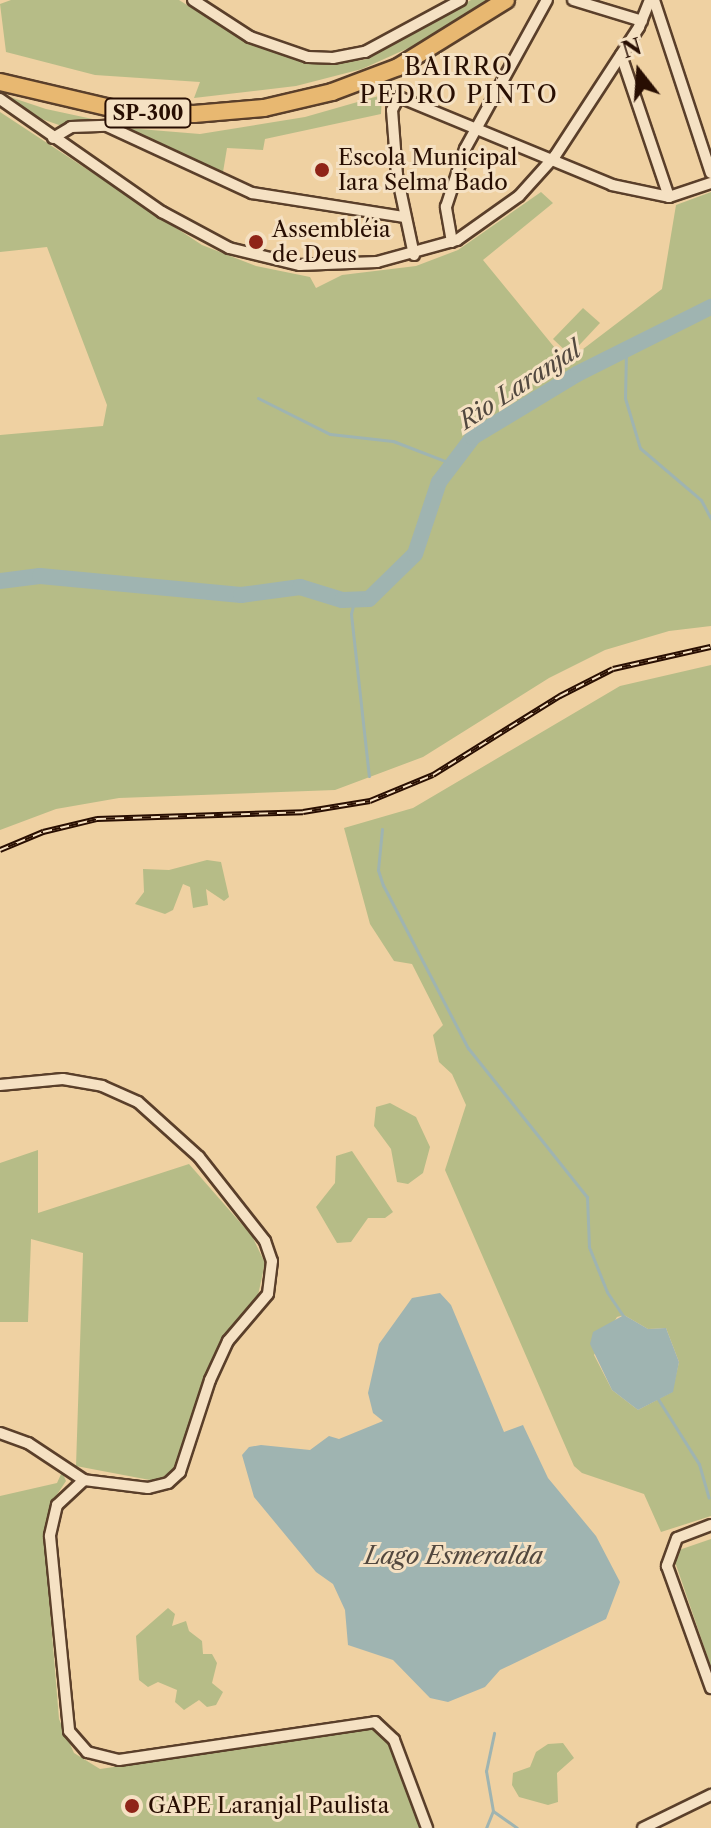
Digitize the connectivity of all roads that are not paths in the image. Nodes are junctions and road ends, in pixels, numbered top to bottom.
1 (193, 0) edge
2 (461, 0) edge
3 (506, 0) edge
4 (547, 0) edge
5 (573, 0) edge
6 (648, 8) edge
7 (621, 55) junction
8 (0, 82) edge
9 (0, 99) edge
10 (474, 128) junction
11 (53, 138) junction
12 (549, 163) junction
13 (711, 173) edge
14 (711, 183) edge
15 (669, 197) junction
16 (403, 217) junction
17 (452, 242) junction
18 (414, 255) junction
19 (0, 1085) edge
20 (0, 1433) edge
21 (84, 1480) junction
22 (711, 1525) edge
23 (711, 1688) edge
24 (711, 1795) edge
25 (427, 1828) edge
26 (643, 1828) edge

1 - 2 street
3 - 8 main road, SP-300
4 - 10 street
5 - 6 street
6 - 7 street
6 - 13 street
7 - 12 street
7 - 15 street
9 - 11 street
10 - 12 street
10 - 16 street
10 - 17 street
11 - 16 street
11 - 18 street
12 - 15 street
12 - 17 street
14 - 15 street
16 - 18 street
17 - 18 street
19 - 21 street
20 - 21 street
21 - 25 street
22 - 23 street
24 - 26 street

